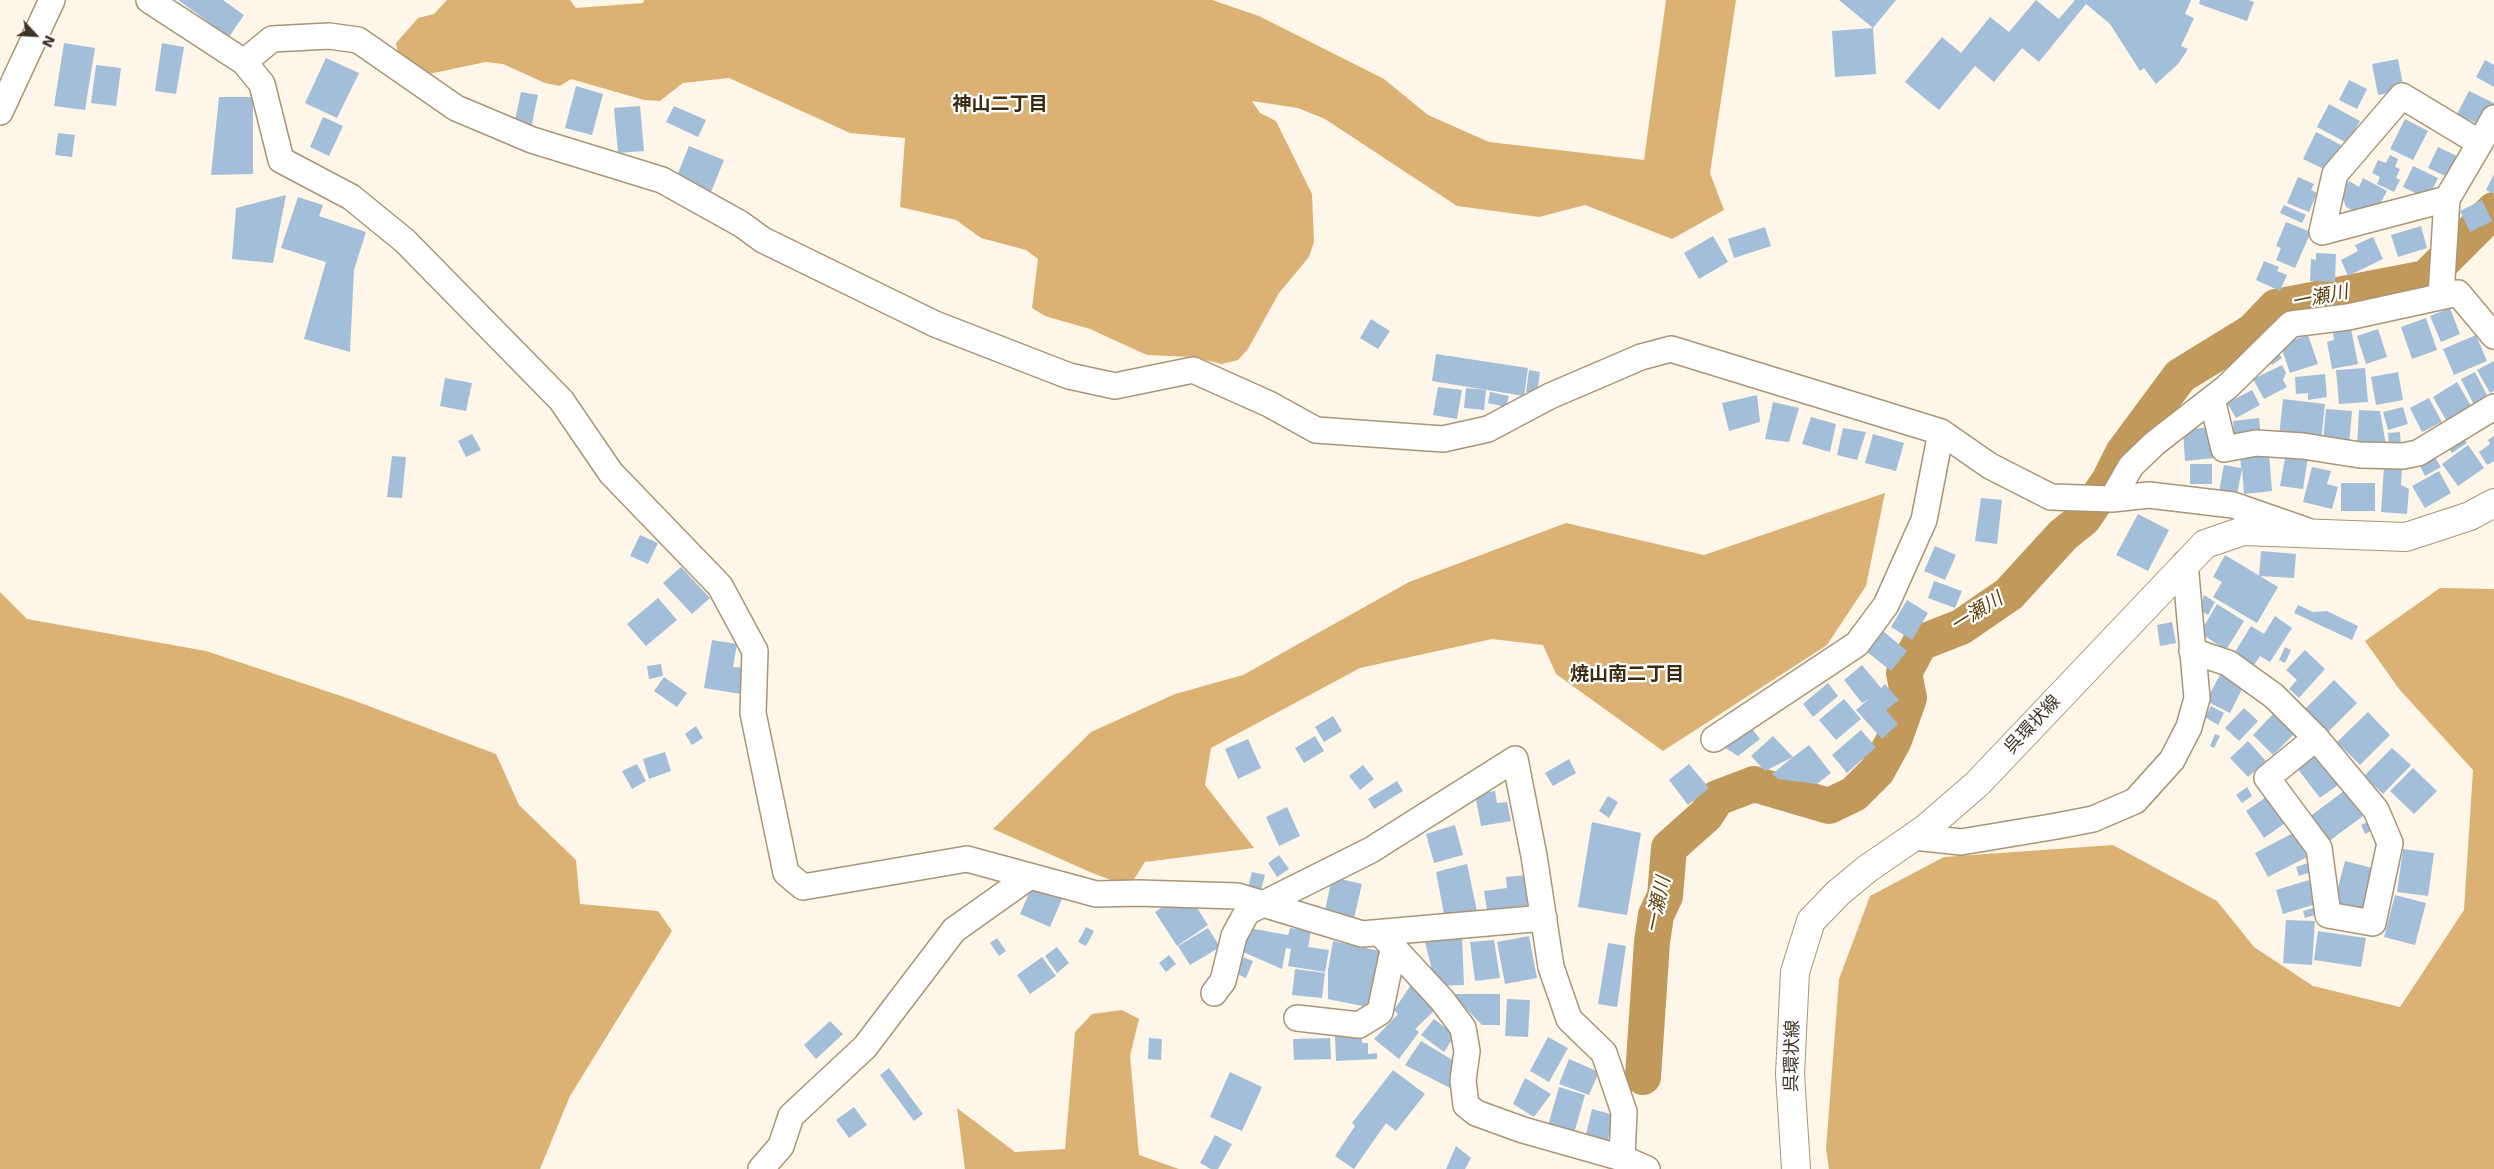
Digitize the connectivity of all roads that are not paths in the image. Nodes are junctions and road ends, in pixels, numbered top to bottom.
1 (52, 0) edge
2 (149, 0) edge
3 (244, 62) junction
4 (0, 112) edge
5 (2494, 118) edge
6 (2480, 144) junction
7 (2447, 199) junction
8 (2441, 296) junction
9 (2494, 336) edge
10 (2212, 399) junction
11 (2494, 407) edge
12 (1941, 432) junction
13 (2112, 499) junction
14 (2494, 503) edge
15 (2312, 532) junction
16 (2185, 563) junction
17 (2192, 651) junction
18 (2316, 738) junction
19 (1714, 739) dead end
20 (1914, 837) junction
21 (1030, 876) junction
22 (1266, 904) junction
23 (1544, 918) junction
24 (1386, 942) junction
25 (1214, 993) dead end
26 (1297, 1018) dead end
27 (1622, 1158) junction
28 (761, 1169) edge
29 (1647, 1169) edge
30 (1796, 1169) edge

1 - 4 street
2 - 3 street
3 - 12 street
3 - 21 street
5 - 6 street
6 - 7 street
6 - 7 street
7 - 8 street
8 - 9 street
8 - 10 street
10 - 11 street
10 - 13 street
12 - 13 street
12 - 19 street
13 - 15 street
14 - 15 main road, 呉環状線
15 - 16 main road, 呉環状線
16 - 17 street
16 - 20 main road, 呉環状線
17 - 18 street
17 - 20 street
18 - 18 street
20 - 30 main road, 呉環状線
21 - 22 street
21 - 28 street
22 - 23 street
22 - 24 street
22 - 25 street
23 - 24 street
23 - 27 street
24 - 26 street
24 - 27 street
27 - 29 street

